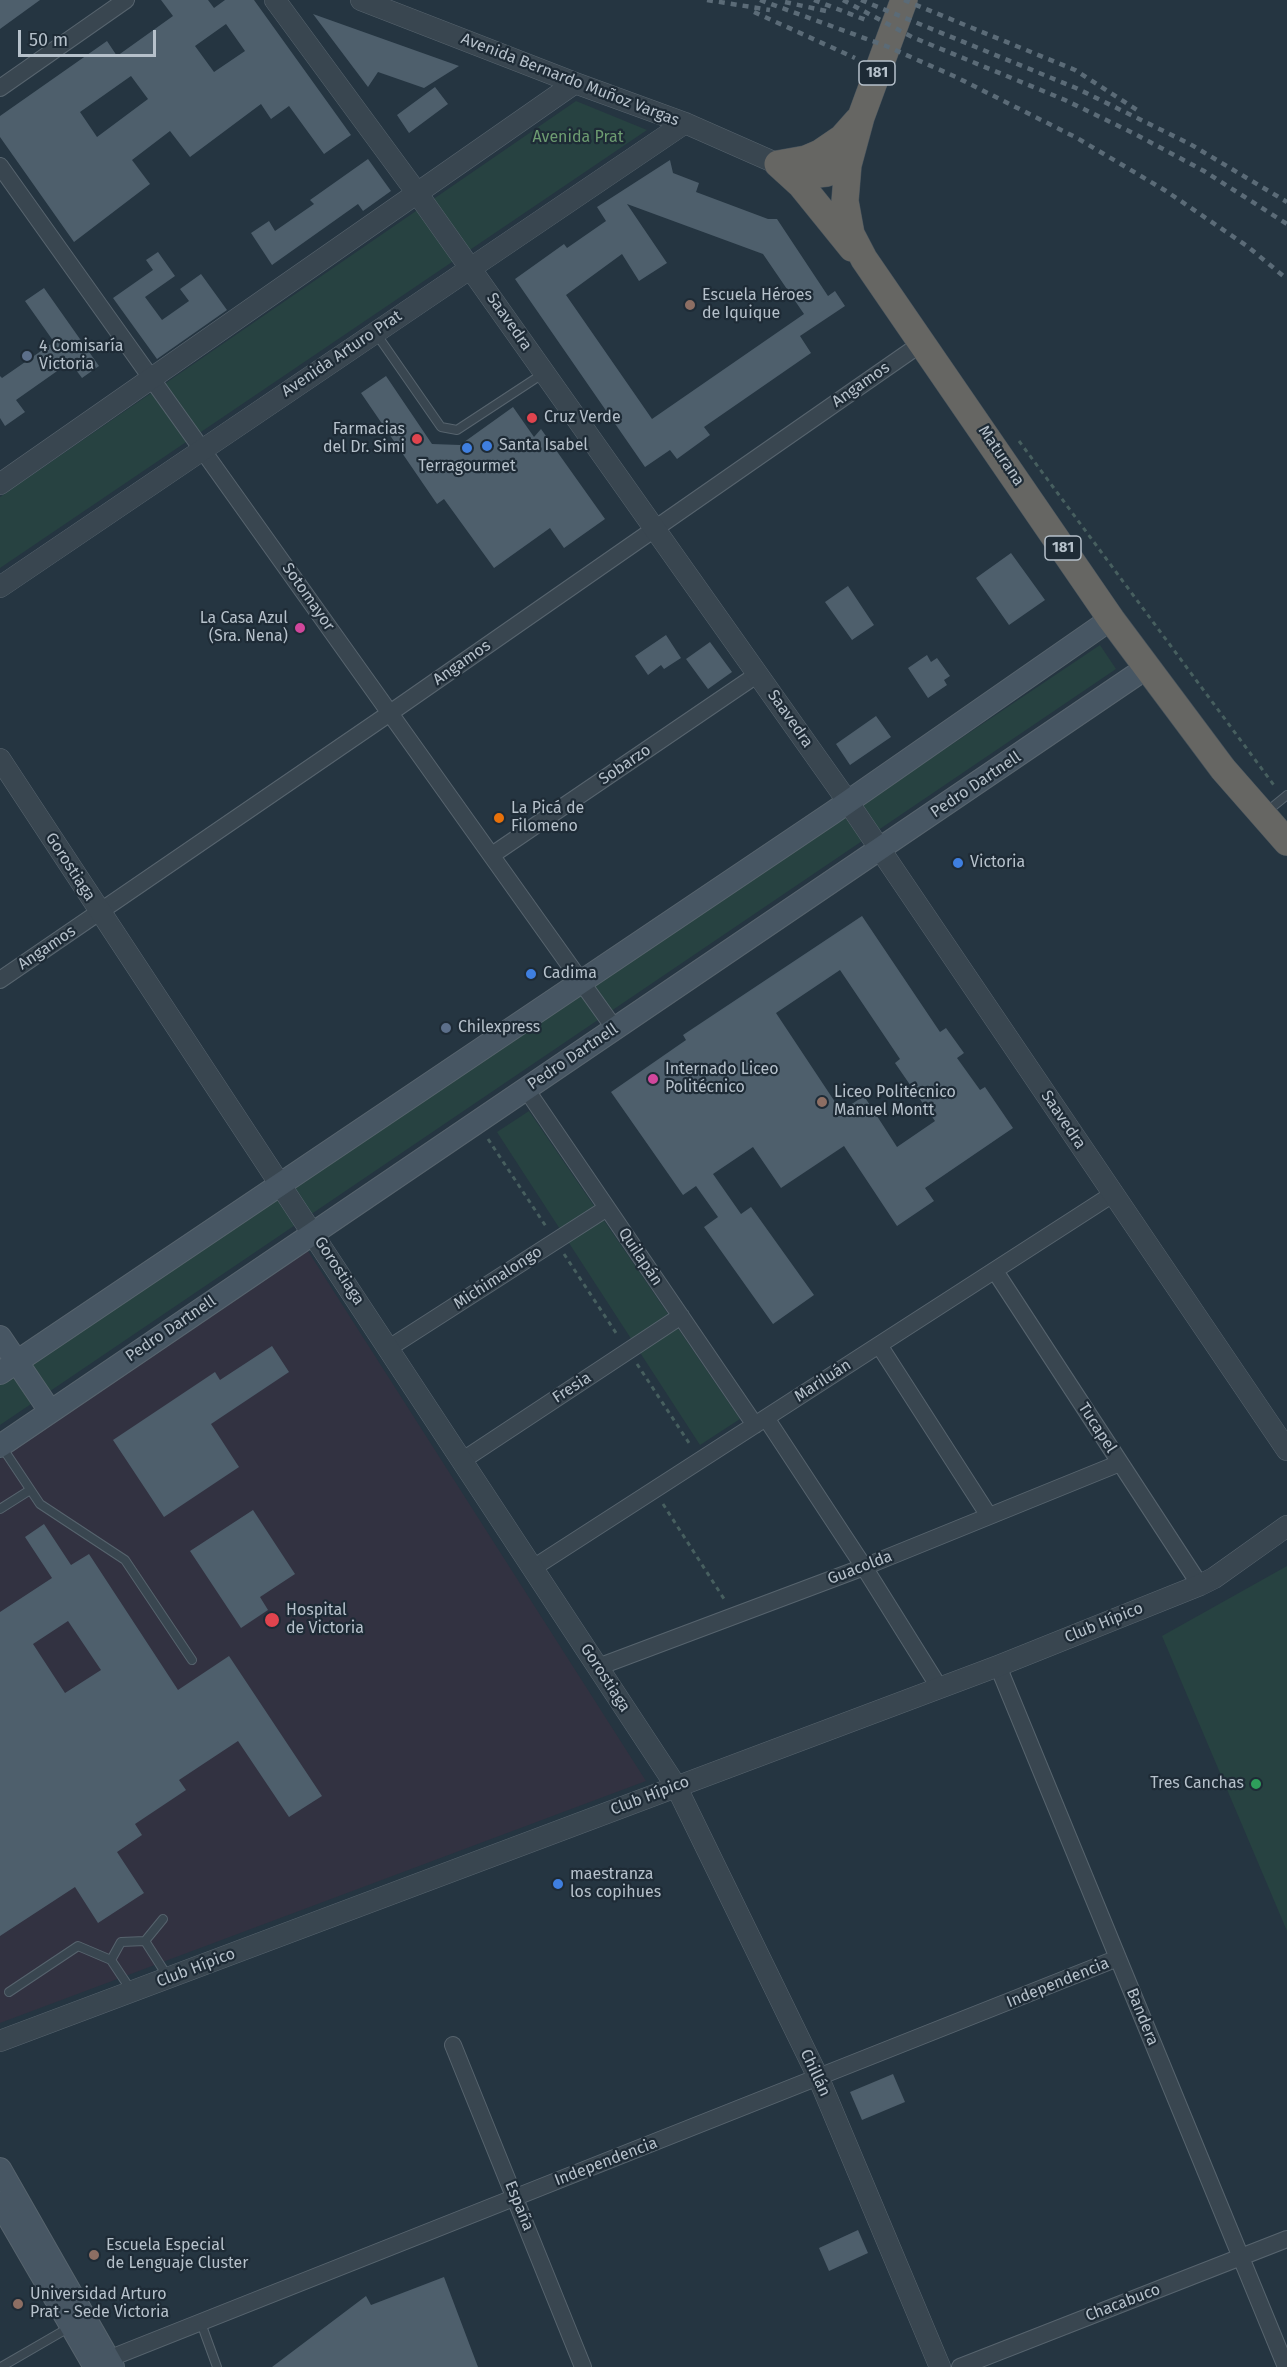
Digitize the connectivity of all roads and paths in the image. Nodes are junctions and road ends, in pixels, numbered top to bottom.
1 (126, 0) edge
2 (275, 0) edge
3 (360, 0) edge
4 (904, 0) edge
5 (575, 83) junction
6 (0, 88) edge
7 (861, 117) junction
8 (685, 123) junction
9 (778, 164) junction
10 (848, 165) junction
11 (0, 166) edge
12 (417, 193) junction
13 (864, 259) junction
14 (470, 267) junction
15 (375, 332) junction
16 (922, 343) junction
17 (544, 372) junction
18 (153, 378) junction
19 (1016, 438) dead end
20 (203, 449) junction
21 (0, 484) edge
22 (655, 529) junction
23 (0, 587) edge
24 (1111, 619) junction
25 (1146, 668) junction
26 (758, 674) junction
27 (390, 713) junction
28 (0, 759) edge
29 (1286, 796) edge
30 (848, 802) junction
31 (1262, 815) junction
32 (1287, 842) edge
33 (880, 850) junction
34 (492, 855) junction
35 (100, 912) junction
36 (0, 980) edge
37 (581, 982) junction
38 (615, 1029) junction
39 (526, 1089) junction
40 (478, 1122) junction
41 (282, 1183) junction
42 (1113, 1194) junction
43 (607, 1208) junction
44 (314, 1233) junction
45 (556, 1241) junction
46 (994, 1270) junction
47 (681, 1316) junction
48 (0, 1338) edge
49 (879, 1345) junction
50 (389, 1348) junction
51 (628, 1351) junction
52 (8, 1368) edge
53 (50, 1412) junction
54 (761, 1421) junction
55 (0, 1445) edge
56 (1287, 1450) edge
57 (462, 1460) junction
58 (700, 1460) junction
59 (1120, 1463) junction
60 (30, 1490) junction
61 (654, 1490) junction
62 (0, 1509) edge
63 (989, 1516) junction
64 (1287, 1526) edge
65 (864, 1567) junction
66 (533, 1568) junction
67 (1200, 1585) junction
68 (735, 1616) junction
69 (192, 1660) dead end
70 (998, 1666) junction
71 (598, 1668) junction
72 (939, 1687) junction
73 (676, 1786) junction
74 (164, 1919) dead end
75 (145, 1941) junction
76 (1118, 1958) junction
77 (111, 1960) junction
78 (169, 1978) junction
79 (9, 1992) dead end
80 (132, 1992) junction
81 (0, 2041) edge
82 (453, 2045) dead end
83 (819, 2079) junction
84 (0, 2169) edge
85 (516, 2197) junction
86 (0, 2204) edge
87 (1287, 2239) edge
88 (1241, 2257) junction
89 (201, 2323) junction
90 (70, 2327) junction
91 (102, 2365) edge
92 (1, 2367) edge
93 (217, 2367) edge
94 (584, 2367) edge
95 (940, 2367) edge
96 (960, 2367) edge
97 (1286, 2367) edge

1 - 6 street
2 - 12 street, Saavedra
3 - 5 street, Avenida Bernardo Muñoz Vargas
4 - 7 highway, Maturana / 181
5 - 8 street, Avenida Bernardo Muñoz Vargas
5 - 12 street
7 - 9 highway
7 - 10 highway, Maturana / 181
8 - 9 street, Avenida Bernardo Muñoz Vargas
8 - 14 street, Avenida Arturo Prat
9 - 10 highway
9 - 13 highway
10 - 13 highway, Maturana / 181
11 - 18 street, Sotomayor
12 - 14 street, Saavedra
12 - 18 street
13 - 16 highway, Maturana / 181
14 - 15 street, Avenida Arturo Prat
14 - 17 street, Saavedra
15 - 17 lane
15 - 20 street, Avenida Arturo Prat
16 - 22 street, Angamos
16 - 24 highway, Maturana / 181
17 - 22 street, Saavedra
18 - 20 street, Sotomayor
18 - 21 street
19 - 29 path
20 - 23 street, Avenida Arturo Prat
20 - 27 street, Sotomayor
22 - 26 street, Saavedra
22 - 27 street, Angamos
24 - 25 highway, Maturana / 181
24 - 30 main road
25 - 31 highway, Maturana / 181
25 - 33 main road, Pedro Dartnell
26 - 30 street, Saavedra
26 - 34 street, Sobarzo
27 - 34 street, Sotomayor
27 - 35 street, Angamos
28 - 35 street, Gorostiaga
29 - 31 lane
30 - 33 street, Saavedra
30 - 37 main road
31 - 32 highway, Maturana / 181
33 - 38 main road, Pedro Dartnell
33 - 42 street, Saavedra
34 - 37 street, Sotomayor
35 - 36 street, Angamos
35 - 41 street, Gorostiaga
37 - 38 street, Sotomayor
37 - 41 main road
38 - 39 main road, Pedro Dartnell
39 - 40 main road, Pedro Dartnell
39 - 43 street, Quilapán
40 - 44 main road, Pedro Dartnell
40 - 45 path
41 - 44 street, Gorostiaga
41 - 52 main road
42 - 46 street, Mariluán
42 - 56 street, Saavedra
43 - 45 street, Michimalongo
43 - 47 street, Quilapán
44 - 50 street, Gorostiaga
44 - 53 main road, Pedro Dartnell
45 - 50 street, Michimalongo
45 - 51 path
46 - 49 street, Mariluán
46 - 59 street, Tucapel
47 - 51 street, Fresia
47 - 54 street, Quilapán
48 - 52 main road
49 - 54 street, Mariluán
49 - 63 street
50 - 57 street, Gorostiaga
51 - 57 street, Fresia
51 - 58 path
52 - 53 main road
53 - 55 main road, Pedro Dartnell
54 - 58 street, Mariluán
54 - 65 street, Quilapán
55 - 60 lane
57 - 66 street, Gorostiaga
58 - 61 street, Mariluán
59 - 63 street, Guacolda
59 - 67 street, Tucapel
60 - 62 lane
60 - 69 lane
61 - 66 street, Mariluán
61 - 68 path
63 - 65 street, Guacolda
64 - 67 street, Club Hípico
65 - 68 street, Guacolda
65 - 72 street, Quilapán
66 - 71 street, Gorostiaga
67 - 70 street, Club Hípico
68 - 71 street, Guacolda
70 - 72 street, Club Hípico
70 - 76 street, Bandera
71 - 73 street, Gorostiaga
72 - 73 street, Club Hípico
73 - 78 street, Club Hípico
73 - 83 street, Chillán
74 - 75 lane
75 - 77 lane
75 - 78 lane
76 - 83 street, Independencia
76 - 88 street, Bandera
77 - 79 lane
77 - 80 lane
78 - 80 street, Club Hípico
80 - 81 street, Club Hípico
82 - 85 street, España
83 - 85 street, Independencia
83 - 95 street, Chillán
84 - 91 main road
85 - 89 street, Independencia
85 - 94 street, España
86 - 90 main road
87 - 88 street, Chacabuco
88 - 96 street, Chacabuco
88 - 97 street, Bandera
89 - 91 street, Independencia
89 - 93 lane
90 - 91 main road
90 - 92 lane

